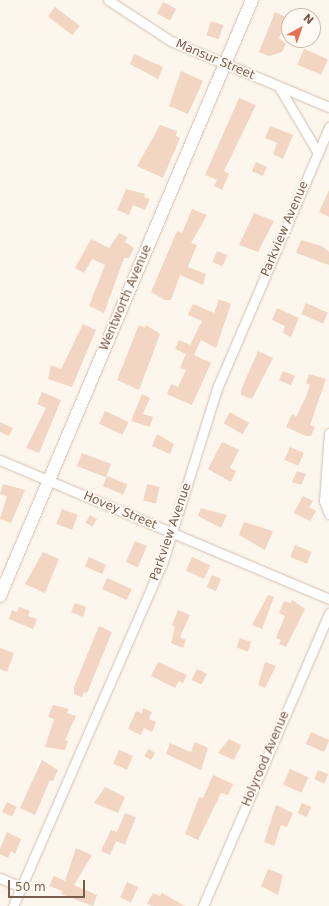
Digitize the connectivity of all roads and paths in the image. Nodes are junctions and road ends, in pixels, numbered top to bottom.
1 (108, 0) edge
2 (252, 0) edge
3 (224, 66) junction
4 (279, 87) junction
5 (329, 107) edge
6 (329, 127) edge
7 (318, 154) junction
8 (328, 436) edge
9 (0, 460) edge
10 (49, 481) junction
11 (329, 514) edge
12 (172, 533) junction
13 (0, 596) edge
14 (329, 599) edge
15 (329, 613) edge
16 (0, 878) edge
17 (22, 888) junction
18 (14, 906) edge
19 (203, 906) edge

1 - 3 street, Mansur Street
2 - 3 street, Wentworth Avenue
3 - 4 street, Mansur Street
3 - 10 street, Wentworth Avenue
4 - 5 street, Mansur Street
4 - 7 street
6 - 7 street, Parkview Avenue
7 - 12 street, Parkview Avenue
8 - 11 street
9 - 10 street, Hovey Street
10 - 12 street, Hovey Street
10 - 13 street, Wentworth Avenue
12 - 14 street, Hovey Street
12 - 17 street, Parkview Avenue
15 - 19 street, Holyrood Avenue
16 - 17 street
17 - 18 street, Parkview Avenue

